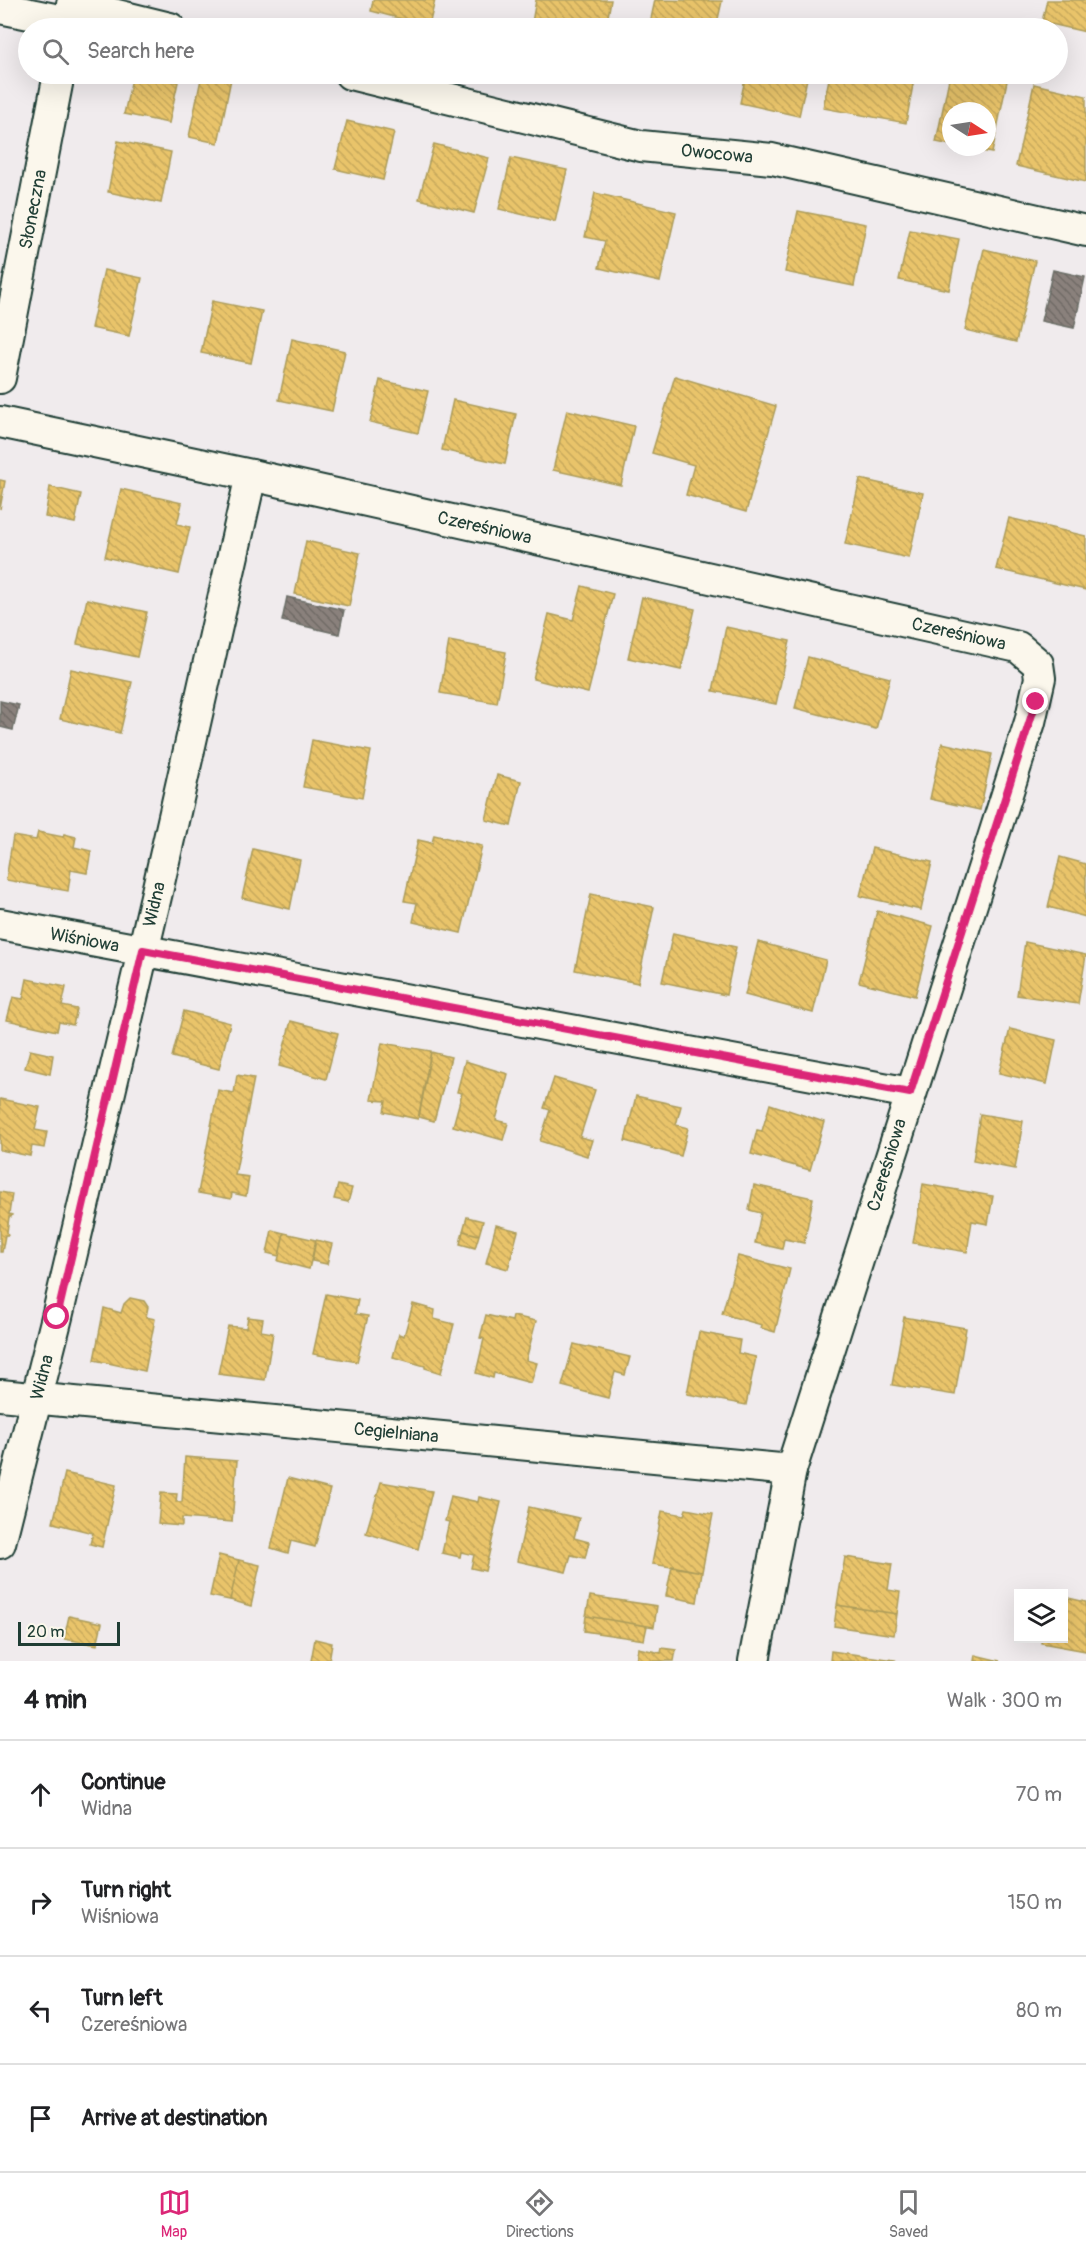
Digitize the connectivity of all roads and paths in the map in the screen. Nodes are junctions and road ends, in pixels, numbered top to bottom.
1 (0, 8) edge
2 (70, 14) edge
3 (99, 18) edge
4 (57, 84) edge
5 (390, 84) edge
6 (1086, 231) edge
7 (0, 378) edge
8 (0, 422) edge
9 (251, 475) junction
10 (0, 924) edge
11 (143, 950) junction
12 (910, 1093) junction
13 (0, 1395) edge
14 (35, 1400) junction
15 (791, 1470) junction
16 (0, 1542) edge
17 (754, 1661) edge

1 - 2 street
2 - 3 street
4 - 7 street, Słoneczna
5 - 6 street, Owocowa
8 - 9 street, Czereśniowa
9 - 11 street, Widna
9 - 12 street, Czereśniowa
10 - 11 street, Wiśniowa
11 - 12 street, Wiśniowa
11 - 14 street, Widna
12 - 15 street, Czereśniowa
13 - 14 street, Cegielniana
14 - 15 street, Cegielniana
14 - 16 street, Widna
15 - 17 street, Czereśniowa

